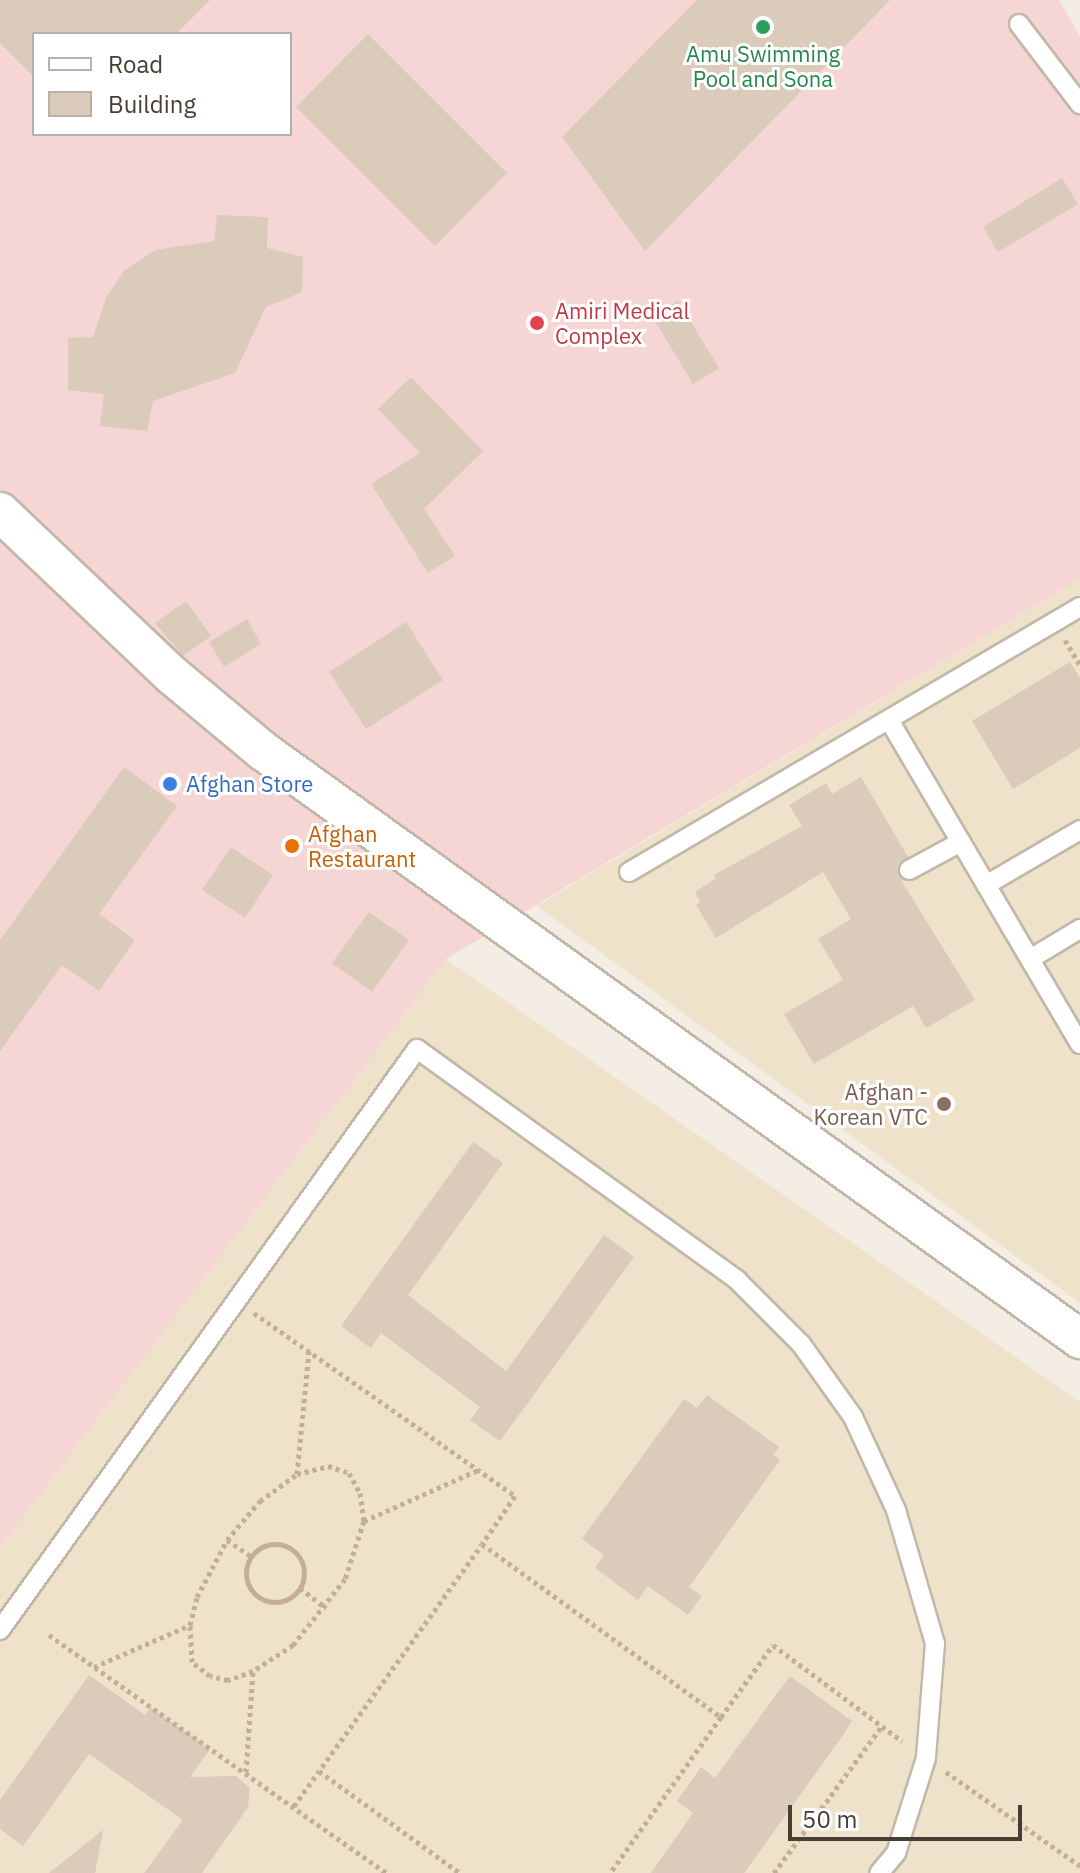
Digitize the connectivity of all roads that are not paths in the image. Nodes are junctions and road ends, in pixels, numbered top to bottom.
1 (1019, 24) dead end
2 (1080, 104) edge
3 (0, 512) edge
4 (1080, 607) edge
5 (889, 720) junction
6 (1080, 830) edge
7 (961, 842) junction
8 (909, 870) dead end
9 (629, 872) dead end
10 (986, 885) junction
11 (1080, 929) edge
12 (1030, 959) junction
13 (1080, 1044) edge
14 (1080, 1339) edge
15 (0, 1630) edge
16 (879, 1873) edge

1 - 2 lane
3 - 14 street
4 - 5 lane
5 - 7 lane
5 - 9 lane
6 - 10 lane
7 - 8 lane
7 - 10 lane
10 - 12 lane
11 - 12 lane
12 - 13 lane
15 - 16 lane

